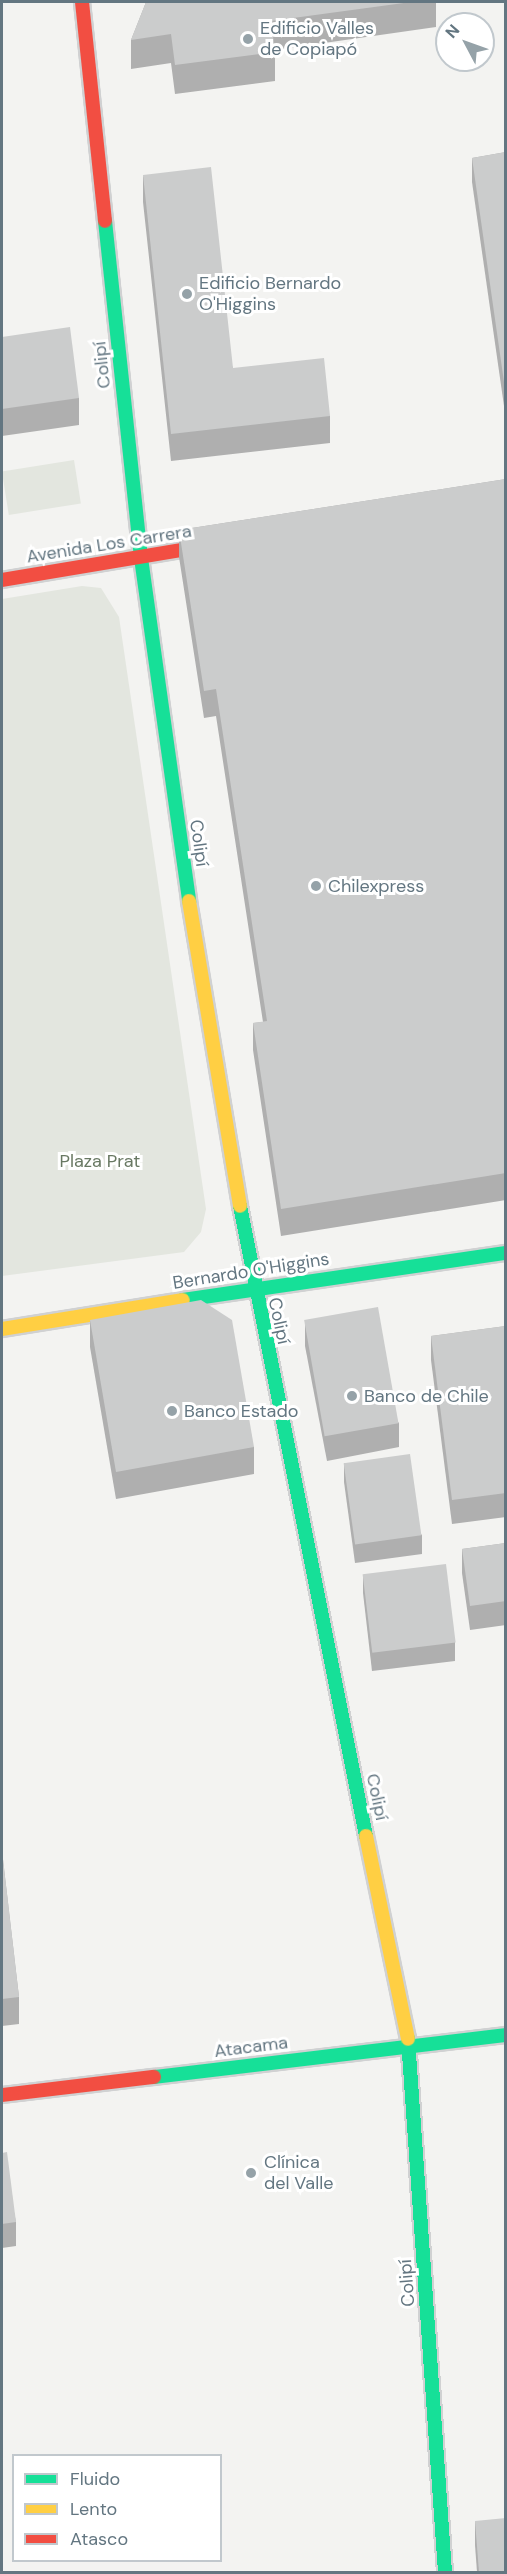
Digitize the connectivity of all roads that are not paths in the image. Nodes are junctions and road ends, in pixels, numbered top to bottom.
1 (82, 2) edge
2 (235, 541) edge
3 (141, 558) junction
4 (2, 580) edge
5 (506, 1253) edge
6 (254, 1288) junction
7 (2, 1329) edge
8 (506, 2035) edge
9 (409, 2046) junction
10 (2, 2095) edge
11 (445, 2572) edge

1 - 3 street, Colipí
2 - 3 street, Avenida Los Carrera
3 - 4 street, Avenida Los Carrera
3 - 6 street, Colipí
5 - 6 street, Bernardo O'Higgins
6 - 7 street, Bernardo O'Higgins
6 - 9 street, Colipí
8 - 9 street, Atacama
9 - 10 street, Atacama
9 - 11 street, Colipí

